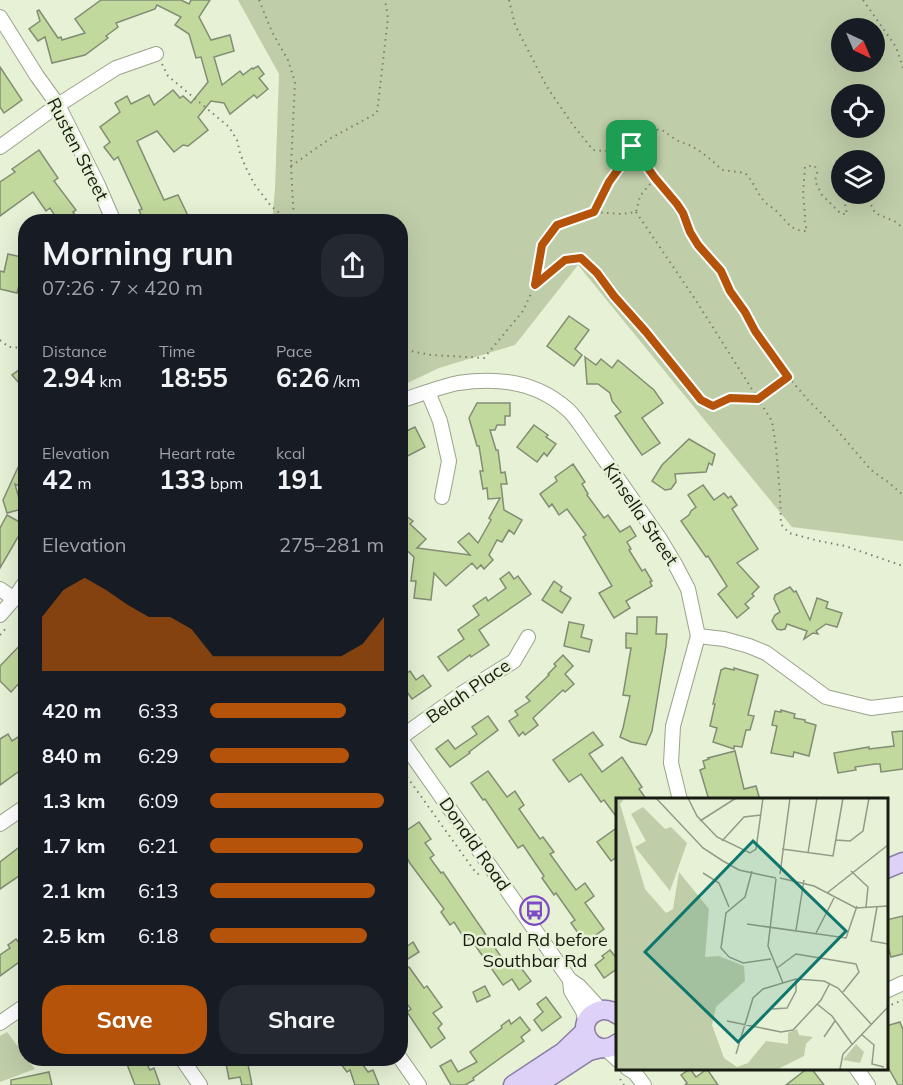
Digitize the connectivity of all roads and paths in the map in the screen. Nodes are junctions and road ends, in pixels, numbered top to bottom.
1 (259, 0) edge
2 (385, 0) edge
3 (510, 0) edge
4 (863, 0) edge
5 (0, 17) edge
6 (156, 54) joint
7 (903, 68) edge
8 (58, 105) junction
9 (632, 146) junction
10 (0, 147) edge
11 (630, 153) junction
12 (291, 166) junction
13 (655, 178) junction
14 (831, 204) edge
15 (832, 204) edge
16 (845, 204) edge
17 (870, 204) edge
18 (594, 212) junction
19 (636, 212) junction
20 (111, 214) edge
21 (282, 214) edge
22 (292, 214) edge
23 (903, 228) edge
24 (535, 285) junction
25 (0, 340) edge
26 (18, 348) edge
27 (408, 351) edge
28 (788, 377) junction
29 (428, 392) junction
30 (408, 398) edge
31 (758, 399) junction
32 (903, 495) edge
33 (442, 497) dead end
34 (903, 566) edge
35 (0, 589) edge
36 (18, 593) edge
37 (14, 599) junction
38 (0, 615) edge
39 (698, 636) junction
40 (528, 637) dead end
41 (903, 704) edge
42 (408, 732) edge
43 (408, 749) edge
44 (408, 778) edge
45 (680, 798) edge
46 (18, 812) edge
47 (0, 824) edge
48 (903, 852) edge
49 (888, 856) edge
50 (903, 862) edge
51 (888, 868) edge
52 (483, 876) dead end
53 (570, 980) junction
54 (903, 983) edge
55 (888, 990) edge
56 (903, 1000) edge
57 (888, 1006) edge
58 (612, 1010) edge
59 (18, 1011) edge
60 (0, 1023) edge
61 (586, 1027) junction
62 (611, 1050) edge
63 (187, 1066) edge
64 (406, 1066) edge
65 (632, 1070) edge
66 (857, 1070) edge
67 (200, 1085) edge
68 (419, 1085) edge
69 (513, 1085) edge
70 (537, 1085) edge
71 (644, 1085) edge
72 (868, 1085) edge

1 - 12 path
2 - 12 path
3 - 11 path
4 - 7 path
5 - 8 street, Rusten Street
6 - 8 street
6 - 21 path
8 - 10 street
8 - 20 street, Rusten Street
9 - 11 path
9 - 13 path
9 - 14 path
11 - 18 path
12 - 22 path
13 - 19 path
13 - 28 path
15 - 16 path
17 - 23 path
18 - 19 path
18 - 24 path
19 - 31 path
24 - 27 path
24 - 31 path
25 - 26 path
28 - 31 path
28 - 32 path
29 - 30 street, Kinsella Street
29 - 33 street
29 - 39 street, Kinsella Street
31 - 34 path
35 - 37 street
36 - 37 street
37 - 38 street
39 - 41 street
39 - 45 street, Kinsella Street
40 - 42 street, Belah Place
43 - 53 street, Donald Road
44 - 52 path
46 - 47 street
48 - 49 main road
50 - 51 main road
53 - 58 street, Donald Road
53 - 61 street, Donald Road
54 - 55 street
56 - 57 path
58 - 61 main road
59 - 60 street
61 - 62 main road
61 - 69 main road
62 - 70 main road
63 - 67 street
64 - 68 street
65 - 71 street
66 - 72 street

